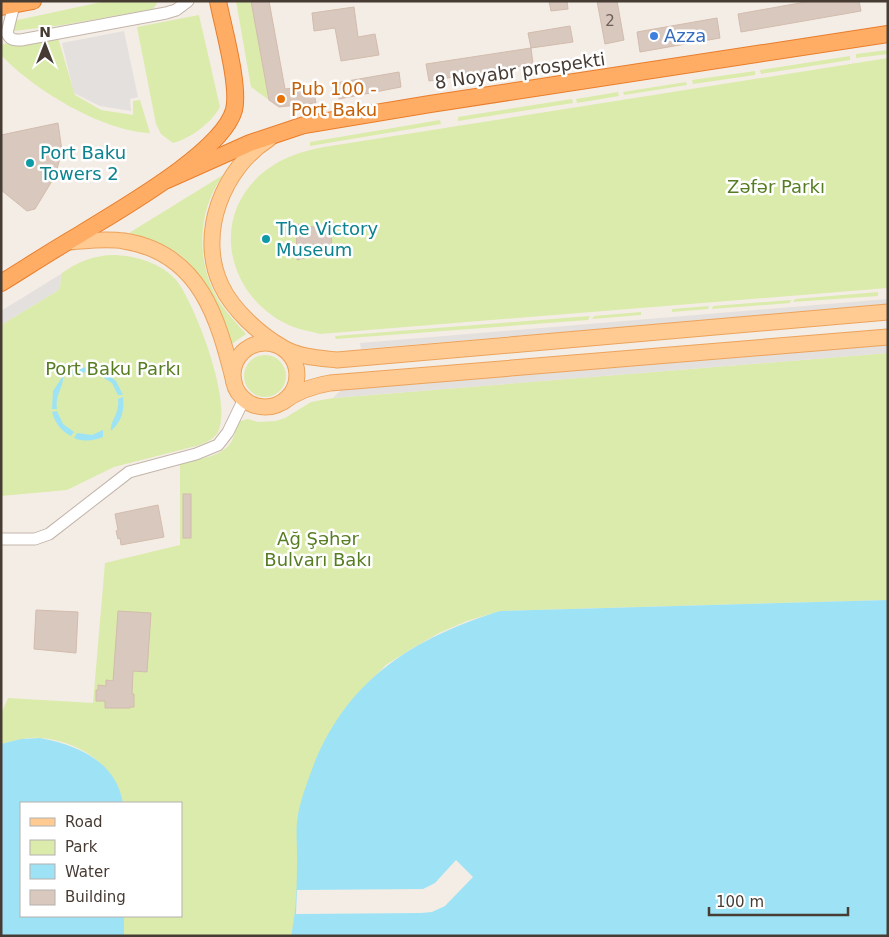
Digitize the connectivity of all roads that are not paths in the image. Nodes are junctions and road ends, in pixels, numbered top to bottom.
1 (33, 1) edge
2 (170, 1) edge
3 (188, 1) edge
4 (218, 1) edge
5 (10, 4) edge
6 (166, 13) junction
7 (888, 34) edge
8 (279, 133) junction
9 (167, 180) junction
10 (67, 242) junction
11 (1, 283) edge
12 (888, 312) edge
13 (888, 337) edge
14 (281, 347) junction
15 (234, 382) junction
16 (244, 399) junction
17 (283, 402) junction
18 (1, 539) edge

1 - 5 highway
2 - 6 street
3 - 6 street
4 - 9 highway
5 - 6 street
7 - 8 highway, 8 Noyabr prospekti
8 - 9 highway, 8 Noyabr prospekti
8 - 14 main road
9 - 10 highway
10 - 11 highway
10 - 15 main road
12 - 14 main road
13 - 17 main road
14 - 15 main road
14 - 17 main road
15 - 16 main road
16 - 17 main road
16 - 18 street

